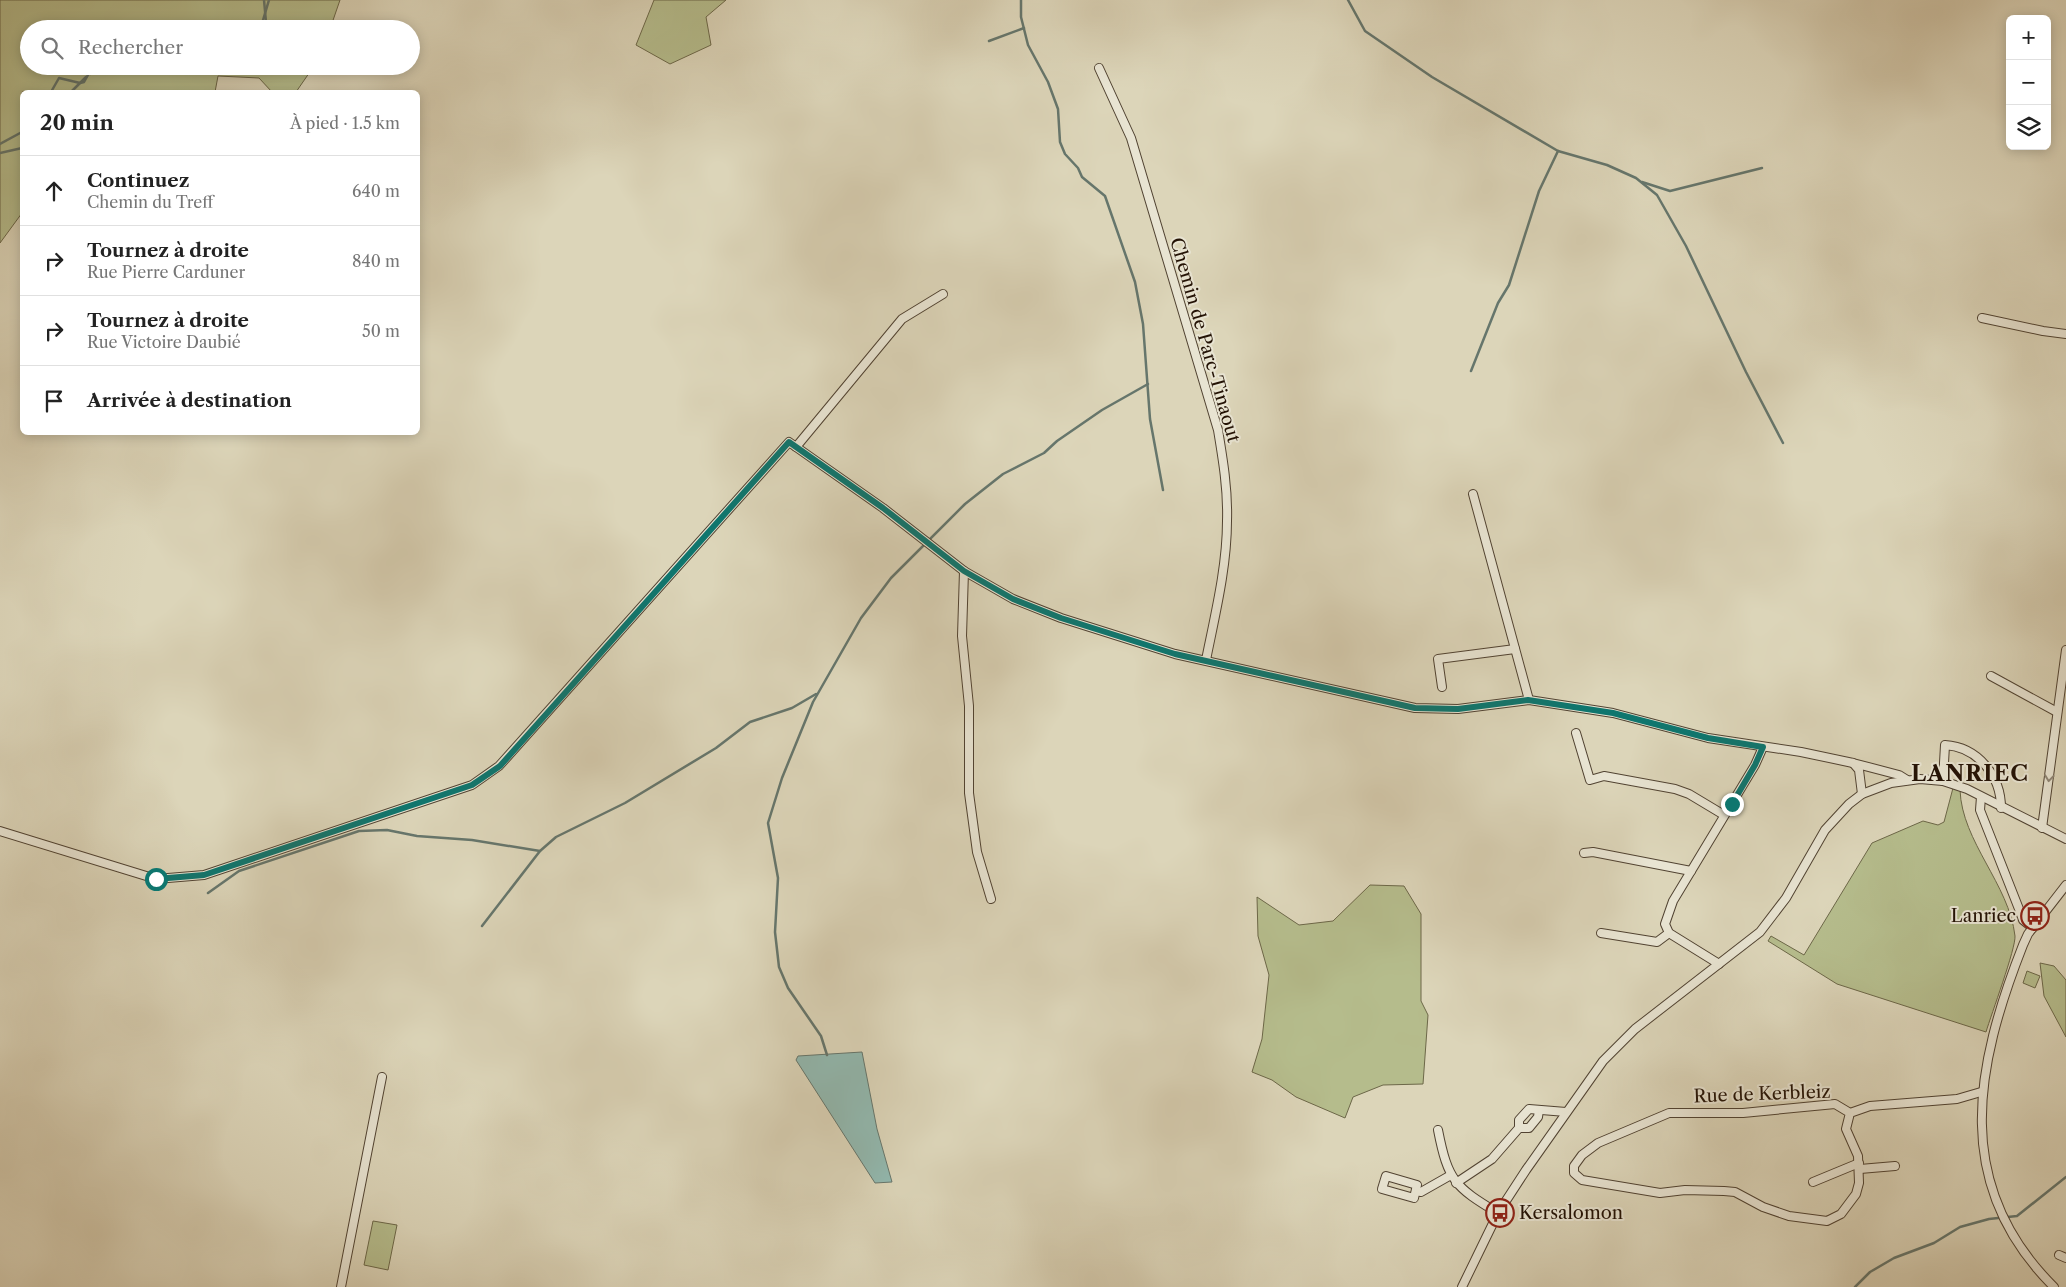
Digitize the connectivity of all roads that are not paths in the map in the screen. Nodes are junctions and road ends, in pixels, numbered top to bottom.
1 (1099, 68) dead end
2 (943, 294) dead end
3 (1982, 318) dead end
4 (2066, 334) edge
5 (796, 448) junction
6 (1472, 494) dead end
7 (964, 571) junction
8 (1515, 649) junction
9 (2066, 650) edge
10 (1206, 660) junction
11 (1991, 676) dead end
12 (1442, 687) dead end
13 (2063, 698) edge
14 (1528, 700) junction
15 (2057, 712) junction
16 (1576, 733) dead end
17 (1763, 747) junction
18 (1853, 764) junction
19 (1907, 780) junction
20 (1943, 780) junction
21 (1862, 794) junction
22 (1980, 797) junction
23 (2000, 808) junction
24 (1724, 815) junction
25 (2042, 828) junction
26 (0, 831) edge
27 (2066, 838) edge
28 (1584, 853) dead end
29 (1691, 871) junction
30 (2066, 885) edge
31 (991, 899) dead end
32 (2033, 928) junction
33 (1601, 932) dead end
34 (1669, 933) junction
35 (1720, 964) junction
36 (382, 1077) dead end
37 (1981, 1092) junction
38 (1539, 1110) junction
39 (1566, 1112) junction
40 (1850, 1113) junction
41 (1519, 1128) junction
42 (1438, 1130) dead end
43 (1860, 1166) junction
44 (1895, 1166) dead end
45 (1451, 1175) junction
46 (1813, 1182) dead end
47 (1456, 1183) junction
48 (1416, 1191) dead end
49 (1498, 1213) junction
50 (341, 1287) edge
51 (1462, 1287) edge
52 (2054, 1287) edge

1 - 10 street, Chemin de Parc-Tinaout
2 - 5 street
3 - 4 street
5 - 7 street
5 - 26 street
6 - 8 street
7 - 10 street
7 - 31 street
8 - 12 street
8 - 14 street
9 - 13 street
10 - 14 street
11 - 15 street
13 - 15 street
14 - 17 street
15 -> 25 street
16 - 24 street
17 - 18 street
17 - 24 street
18 - 19 street
18 - 21 street
19 - 20 street
19 - 21 street
20 - 22 street
20 - 23 street
21 - 35 street
22 - 23 street
22 - 32 street
23 - 25 street
24 - 29 street
25 - 27 street
28 - 29 street
29 - 34 street
30 - 32 street
32 - 37 street
33 - 34 street
34 - 35 street
35 - 39 street
36 - 50 street
37 - 40 street, Rue de Kerbleiz
37 - 52 street
38 - 39 street
38 - 41 street
38 - 41 street
39 - 49 street
40 - 43 street, Rue de Kerbleiz
40 - 43 street, Rue de Kerbleiz
41 - 47 street
42 - 45 street
43 - 44 street
43 - 46 street
45 - 47 street
45 - 48 street
47 - 49 street
49 - 51 street

